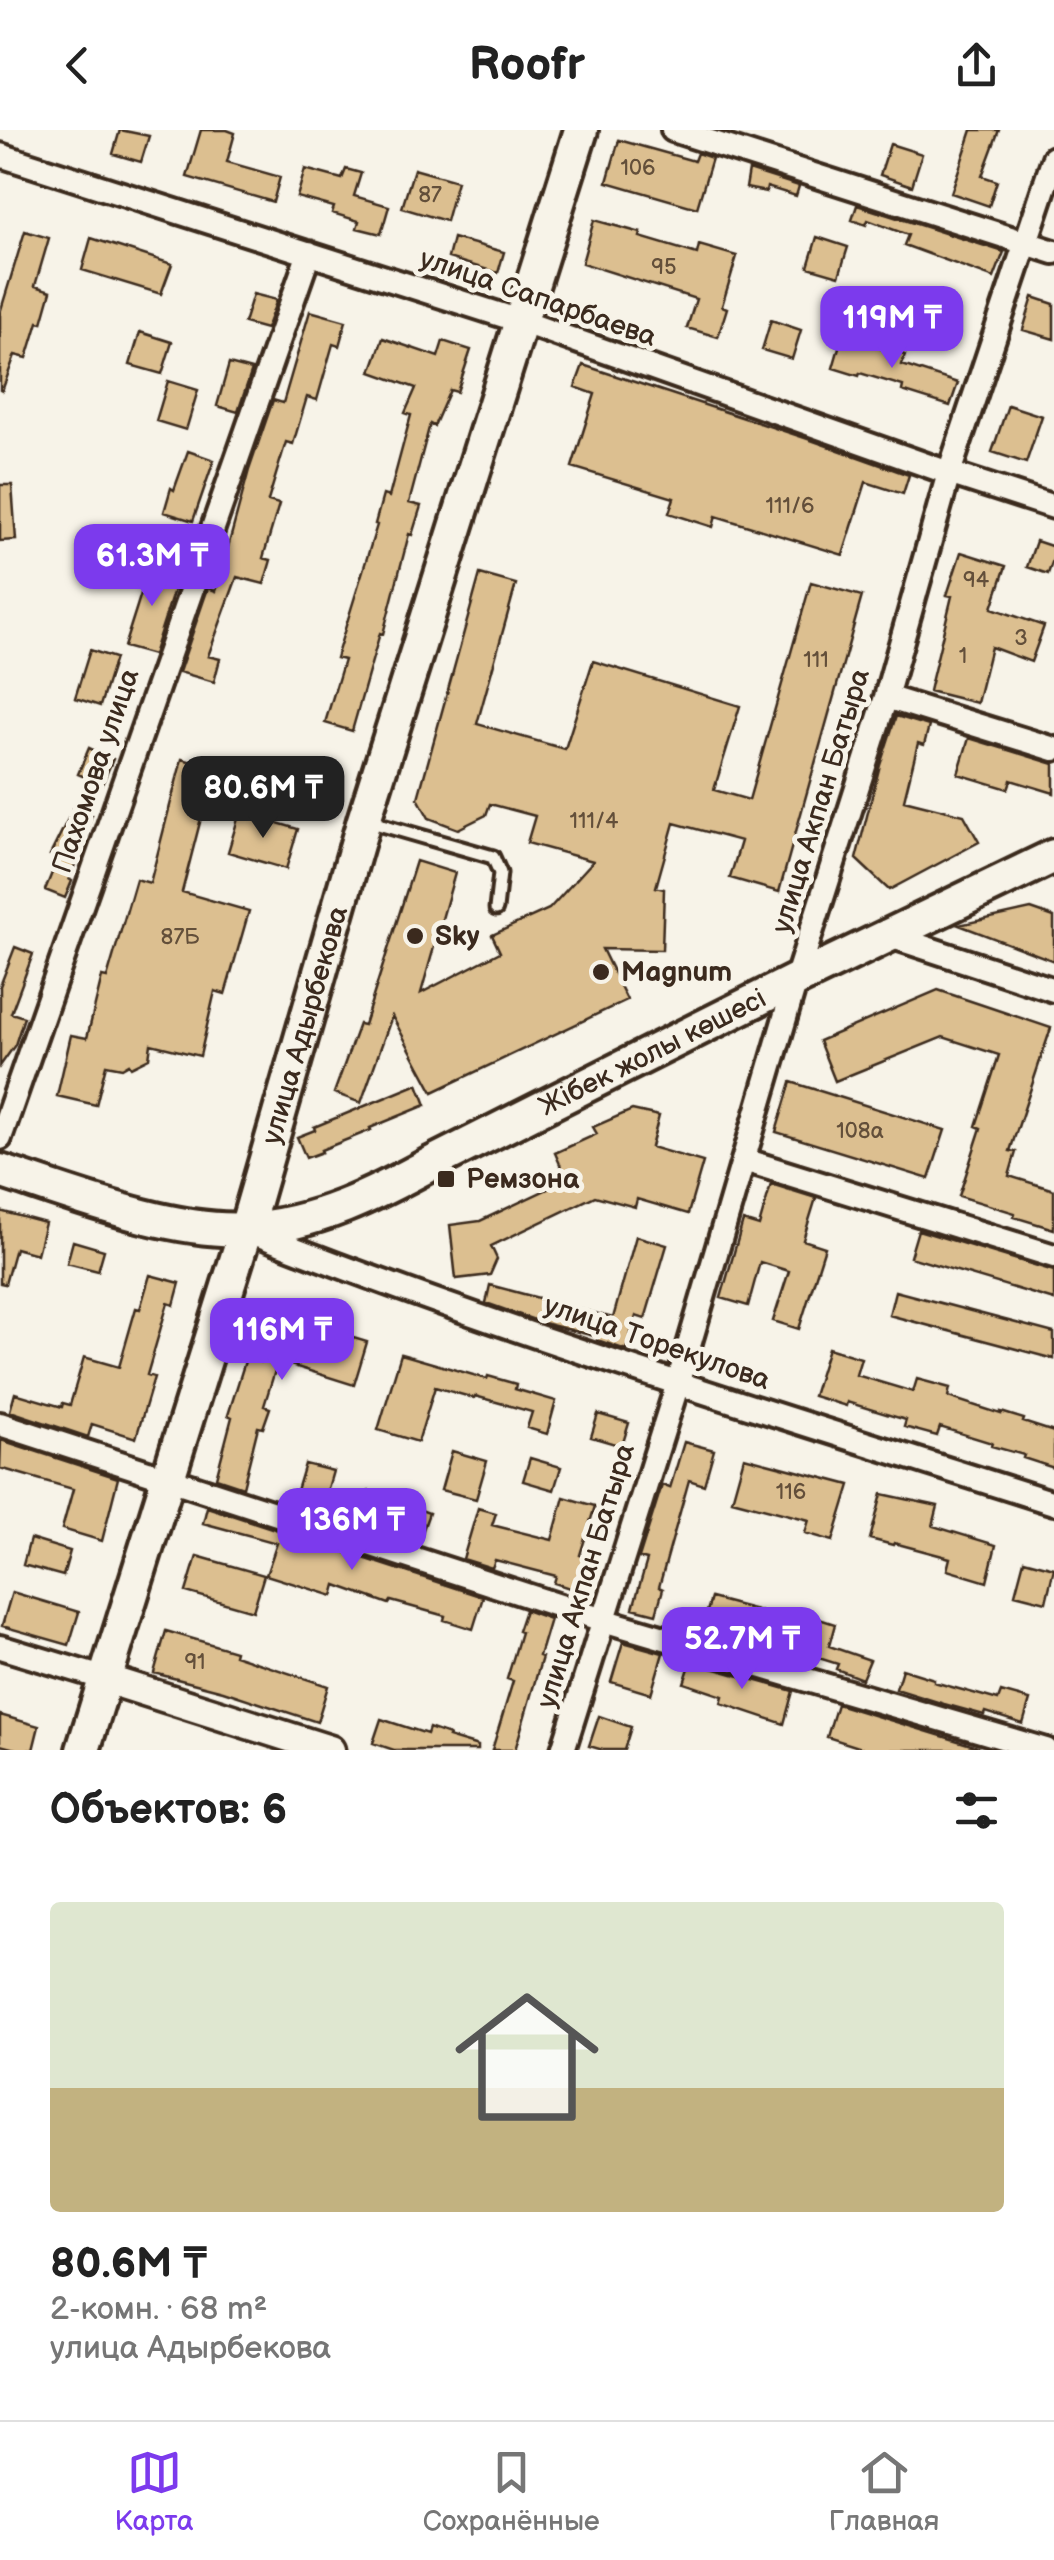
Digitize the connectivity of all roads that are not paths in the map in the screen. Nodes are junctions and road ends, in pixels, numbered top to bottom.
1 (4, 130) edge
2 (581, 130) edge
3 (674, 130) edge
4 (0, 144) edge
5 (0, 155) edge
6 (1054, 158) edge
7 (1026, 243) junction
8 (1054, 252) edge
9 (309, 253) junction
10 (520, 321) junction
11 (950, 474) junction
12 (1054, 508) edge
13 (886, 697) junction
14 (1054, 748) edge
15 (364, 820) junction
16 (1054, 856) edge
17 (496, 909) dead end
18 (890, 936) junction
19 (796, 980) junction
20 (1054, 990) edge
21 (0, 1138) edge
22 (744, 1160) junction
23 (0, 1171) edge
24 (246, 1229) junction
25 (1054, 1256) edge
26 (678, 1383) junction
27 (0, 1424) edge
28 (168, 1478) junction
29 (1054, 1503) edge
30 (604, 1620) junction
31 (0, 1647) edge
32 (106, 1679) junction
33 (83, 1750) edge
34 (330, 1750) edge
35 (563, 1750) edge
36 (1046, 1750) edge

1 - 4 street
2 - 10 main road, улица Адырбекова
3 - 7 street
5 - 9 street, улица Сапарбаева
6 - 7 street, улица Акпан Батыра
7 - 8 street
7 - 11 street, улица Акпан Батыра
9 - 10 street, улица Сапарбаева
9 - 21 street, Пахомова улица
10 - 11 street, улица Сапарбаева
10 - 15 main road, улица Адырбекова
11 - 12 street, улица Сапарбаева
11 - 13 street, улица Акпан Батыра
13 - 14 street
13 - 19 street, улица Акпан Батыра
15 - 17 lane
15 - 24 main road, улица Адырбекова
16 - 18 main road, Жібек жолы көшесі
18 - 19 main road, Жібек жолы көшесі
18 - 20 street
19 - 22 street, улица Акпан Батыра
19 - 24 main road, Жібек жолы көшесі
22 - 25 street
22 - 26 street, улица Акпан Батыра
23 - 24 main road, Жібек жолы көшесі
24 - 26 street, улица Торекулова
24 - 28 main road, улица Адырбекова
26 - 29 street, улица Торекулова
26 - 30 street, улица Акпан Батыра
27 - 28 street
28 - 30 street
28 - 32 main road, улица Адырбекова
30 - 35 street, улица Акпан Батыра
30 - 36 street
31 - 32 street
32 - 33 main road, улица Адырбекова
32 - 34 street

